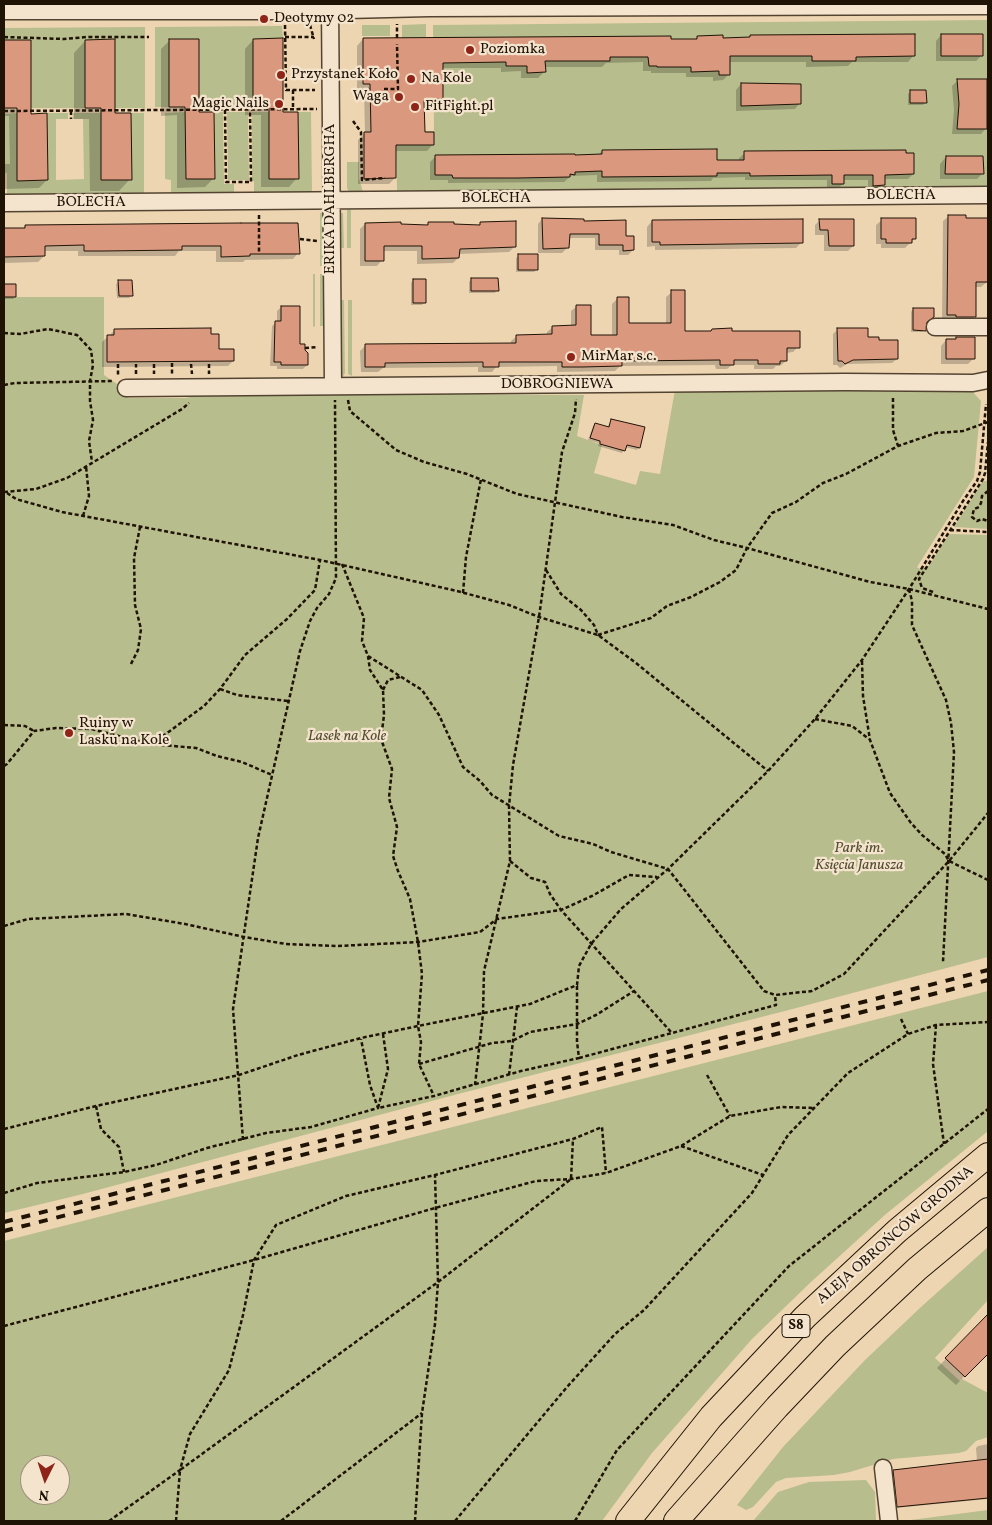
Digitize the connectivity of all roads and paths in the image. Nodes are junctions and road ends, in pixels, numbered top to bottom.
1 (988, 6) edge
2 (330, 7) edge
3 (4, 11) edge
4 (308, 20) dead end
5 (398, 20) dead end
6 (285, 24) dead end
7 (4, 37) edge
8 (285, 37) junction
9 (313, 37) junction
10 (318, 37) dead end
11 (149, 38) dead end
12 (397, 38) dead end
13 (397, 44) dead end
14 (314, 46) dead end
15 (370, 89) dead end
16 (384, 89) dead end
17 (292, 90) junction
18 (319, 90) dead end
19 (359, 90) dead end
20 (319, 109) dead end
21 (225, 110) junction
22 (250, 110) junction
23 (293, 110) junction
24 (4, 111) edge
25 (71, 111) junction
26 (71, 119) dead end
27 (353, 121) dead end
28 (384, 178) dead end
29 (988, 196) edge
30 (331, 201) junction
31 (4, 203) edge
32 (259, 210) dead end
33 (300, 239) dead end
34 (317, 241) dead end
35 (259, 252) dead end
36 (935, 327) dead end
37 (988, 327) edge
38 (4, 333) edge
39 (318, 339) dead end
40 (305, 348) dead end
41 (118, 364) dead end
42 (90, 381) junction
43 (122, 383) junction
44 (893, 383) junction
45 (4, 385) edge
46 (576, 385) junction
47 (340, 386) junction
48 (207, 388) junction
49 (986, 388) edge
50 (986, 422) edge
51 (988, 442) edge
52 (898, 446) junction
53 (92, 462) junction
54 (86, 466) junction
55 (481, 479) junction
56 (988, 491) edge
57 (5, 492) edge
58 (555, 501) junction
59 (84, 516) junction
60 (988, 521) edge
61 (140, 527) junction
62 (950, 530) junction
63 (988, 532) edge
64 (748, 548) junction
65 (320, 560) junction
66 (335, 564) junction
67 (342, 564) junction
68 (546, 570) junction
69 (919, 579) junction
70 (922, 588) junction
71 (909, 589) junction
72 (933, 592) dead end
73 (463, 593) junction
74 (927, 593) junction
75 (988, 609) edge
76 (539, 617) junction
77 (598, 634) junction
78 (368, 656) junction
79 (862, 660) junction
80 (131, 664) dead end
81 (400, 677) junction
82 (220, 689) junction
83 (383, 690) junction
84 (288, 701) junction
85 (815, 719) junction
86 (4, 725) edge
87 (34, 731) junction
88 (870, 740) junction
89 (152, 744) junction
90 (4, 766) edge
91 (768, 771) junction
92 (272, 775) junction
93 (509, 806) junction
94 (988, 813) edge
95 (510, 861) junction
96 (949, 862) junction
97 (668, 869) junction
98 (657, 877) junction
99 (988, 880) edge
100 (561, 910) junction
101 (497, 919) junction
102 (4, 926) edge
103 (244, 937) junction
104 (418, 942) junction
105 (591, 944) junction
106 (943, 962) dead end
107 (577, 985) junction
108 (634, 991) junction
109 (775, 995) junction
110 (518, 1007) junction
111 (483, 1014) junction
112 (901, 1019) dead end
113 (988, 1022) edge
114 (577, 1024) junction
115 (936, 1025) junction
116 (418, 1026) junction
117 (671, 1032) junction
118 (383, 1034) junction
119 (908, 1034) junction
120 (360, 1038) junction
121 (512, 1041) junction
122 (480, 1046) junction
123 (579, 1058) junction
124 (419, 1064) junction
125 (239, 1074) junction
126 (509, 1075) junction
127 (707, 1075) dead end
128 (475, 1085) junction
129 (434, 1096) junction
130 (96, 1106) junction
131 (378, 1108) junction
132 (814, 1108) junction
133 (988, 1109) edge
134 (730, 1116) junction
135 (4, 1129) edge
136 (574, 1139) junction
137 (243, 1140) junction
138 (944, 1144) junction
139 (681, 1146) junction
140 (988, 1155) edge
141 (124, 1172) junction
142 (606, 1173) junction
143 (435, 1175) junction
144 (763, 1175) junction
145 (571, 1179) junction
146 (4, 1193) edge
147 (435, 1208) junction
148 (988, 1210) edge
149 (254, 1260) junction
150 (438, 1282) junction
151 (4, 1326) edge
152 (422, 1414) junction
153 (734, 1457) junction
154 (882, 1468) dead end
155 (180, 1470) junction
156 (109, 1521) edge
157 (176, 1521) edge
158 (281, 1521) edge
159 (415, 1521) edge
160 (455, 1521) edge
161 (575, 1521) edge
162 (628, 1521) edge
163 (676, 1521) edge
164 (695, 1521) edge
165 (889, 1521) edge

1 - 2 street
2 - 3 street
2 - 30 street, ERIKA DAHLBERGHA
4 - 9 path
5 - 12 path
6 - 8 path
7 - 11 path
8 - 9 path
8 - 17 path
9 - 10 path
9 - 14 path
13 - 16 path
15 - 19 path
17 - 18 path
17 - 23 path
20 - 23 path
21 - 22 path
21 - 22 path
21 - 25 path
22 - 23 path
24 - 25 path
25 - 26 path
27 - 28 path
29 - 30 street, BOLECHA
30 - 31 street, BOLECHA
30 - 47 street, ERIKA DAHLBERGHA
32 - 35 path
33 - 34 path
36 - 37 street
38 - 42 path
39 - 40 path
41 - 43 path
42 - 43 path
42 - 45 path
42 - 53 path
43 - 48 street, DOBROGNIEWA
44 - 46 street, DOBROGNIEWA
44 - 49 street, DOBROGNIEWA
44 - 52 path
46 - 47 street, DOBROGNIEWA
46 - 58 path
47 - 48 street, DOBROGNIEWA
47 - 55 path
47 - 66 path
48 - 53 path
49 - 50 path
50 - 52 path
50 - 71 path
51 - 62 path
52 - 64 path
53 - 54 path
54 - 57 path
54 - 59 path
55 - 58 path
55 - 73 path
56 - 60 path
57 - 59 path
58 - 64 path
58 - 68 path
59 - 61 path
61 - 65 path
61 - 80 path
62 - 63 path
62 - 69 path
64 - 71 path
64 - 77 path
65 - 66 path
65 - 82 path
66 - 67 path
66 - 84 path
67 - 73 path
67 - 78 path
68 - 76 path
68 - 77 path
69 - 70 path
69 - 71 path
70 - 72 path
70 - 74 path
71 - 74 path
71 - 79 path
71 - 96 path
73 - 76 path
74 - 75 path
76 - 77 path
76 - 93 path
77 - 91 path
78 - 81 path
78 - 83 path
79 - 85 path
79 - 88 path
81 - 83 path
81 - 93 path
82 - 84 path
82 - 89 path
83 - 104 path
84 - 92 path
85 - 88 path
85 - 91 path
86 - 87 path
87 - 89 path
87 - 90 path
88 - 96 path
89 - 92 path
91 - 97 path
92 - 103 path
93 - 95 path
93 - 97 path
94 - 96 path
95 - 100 path
95 - 101 path
96 - 99 path
96 - 106 path
96 - 109 path
97 - 98 path
97 - 109 path
98 - 100 path
98 - 105 path
100 - 101 path
100 - 105 path
101 - 104 path
101 - 111 path
102 - 103 path
103 - 104 path
103 - 125 path
104 - 116 path
105 - 107 path
105 - 108 path
107 - 110 path
107 - 114 path
108 - 114 path
108 - 117 path
109 - 117 path
110 - 111 path
110 - 121 path
111 - 116 path
111 - 122 path
112 - 119 path
113 - 115 path
114 - 121 path
114 - 123 path
115 - 119 path
115 - 138 path
116 - 118 path
116 - 124 path
117 - 123 path
118 - 120 path
118 - 131 path
119 - 132 path
120 - 125 path
120 - 131 path
121 - 122 path
121 - 126 path
122 - 124 path
122 - 128 path
123 - 126 path
124 - 129 path
125 - 130 path
125 - 137 path
126 - 128 path
127 - 134 path
128 - 129 path
129 - 131 path
130 - 135 path
130 - 141 path
131 - 137 path
132 - 134 path
132 - 144 path
133 - 138 path
134 - 139 path
136 - 142 path
136 - 143 path
136 - 145 path
137 - 141 path
138 - 161 path
139 - 142 path
139 - 144 path
140 - 162 highway, ALEJA OBROŃCÓW GRODNA / S8
141 - 146 path
142 - 145 path
143 - 147 path
143 - 149 path
144 - 160 path
145 - 147 path
145 - 150 path
147 - 149 path
147 - 150 path
148 - 153 highway
149 - 151 path
149 - 155 path
150 - 152 path
150 - 155 path
152 - 158 path
152 - 159 path
153 - 163 highway
153 - 164 highway
154 - 165 street
155 - 156 path
155 - 157 path

